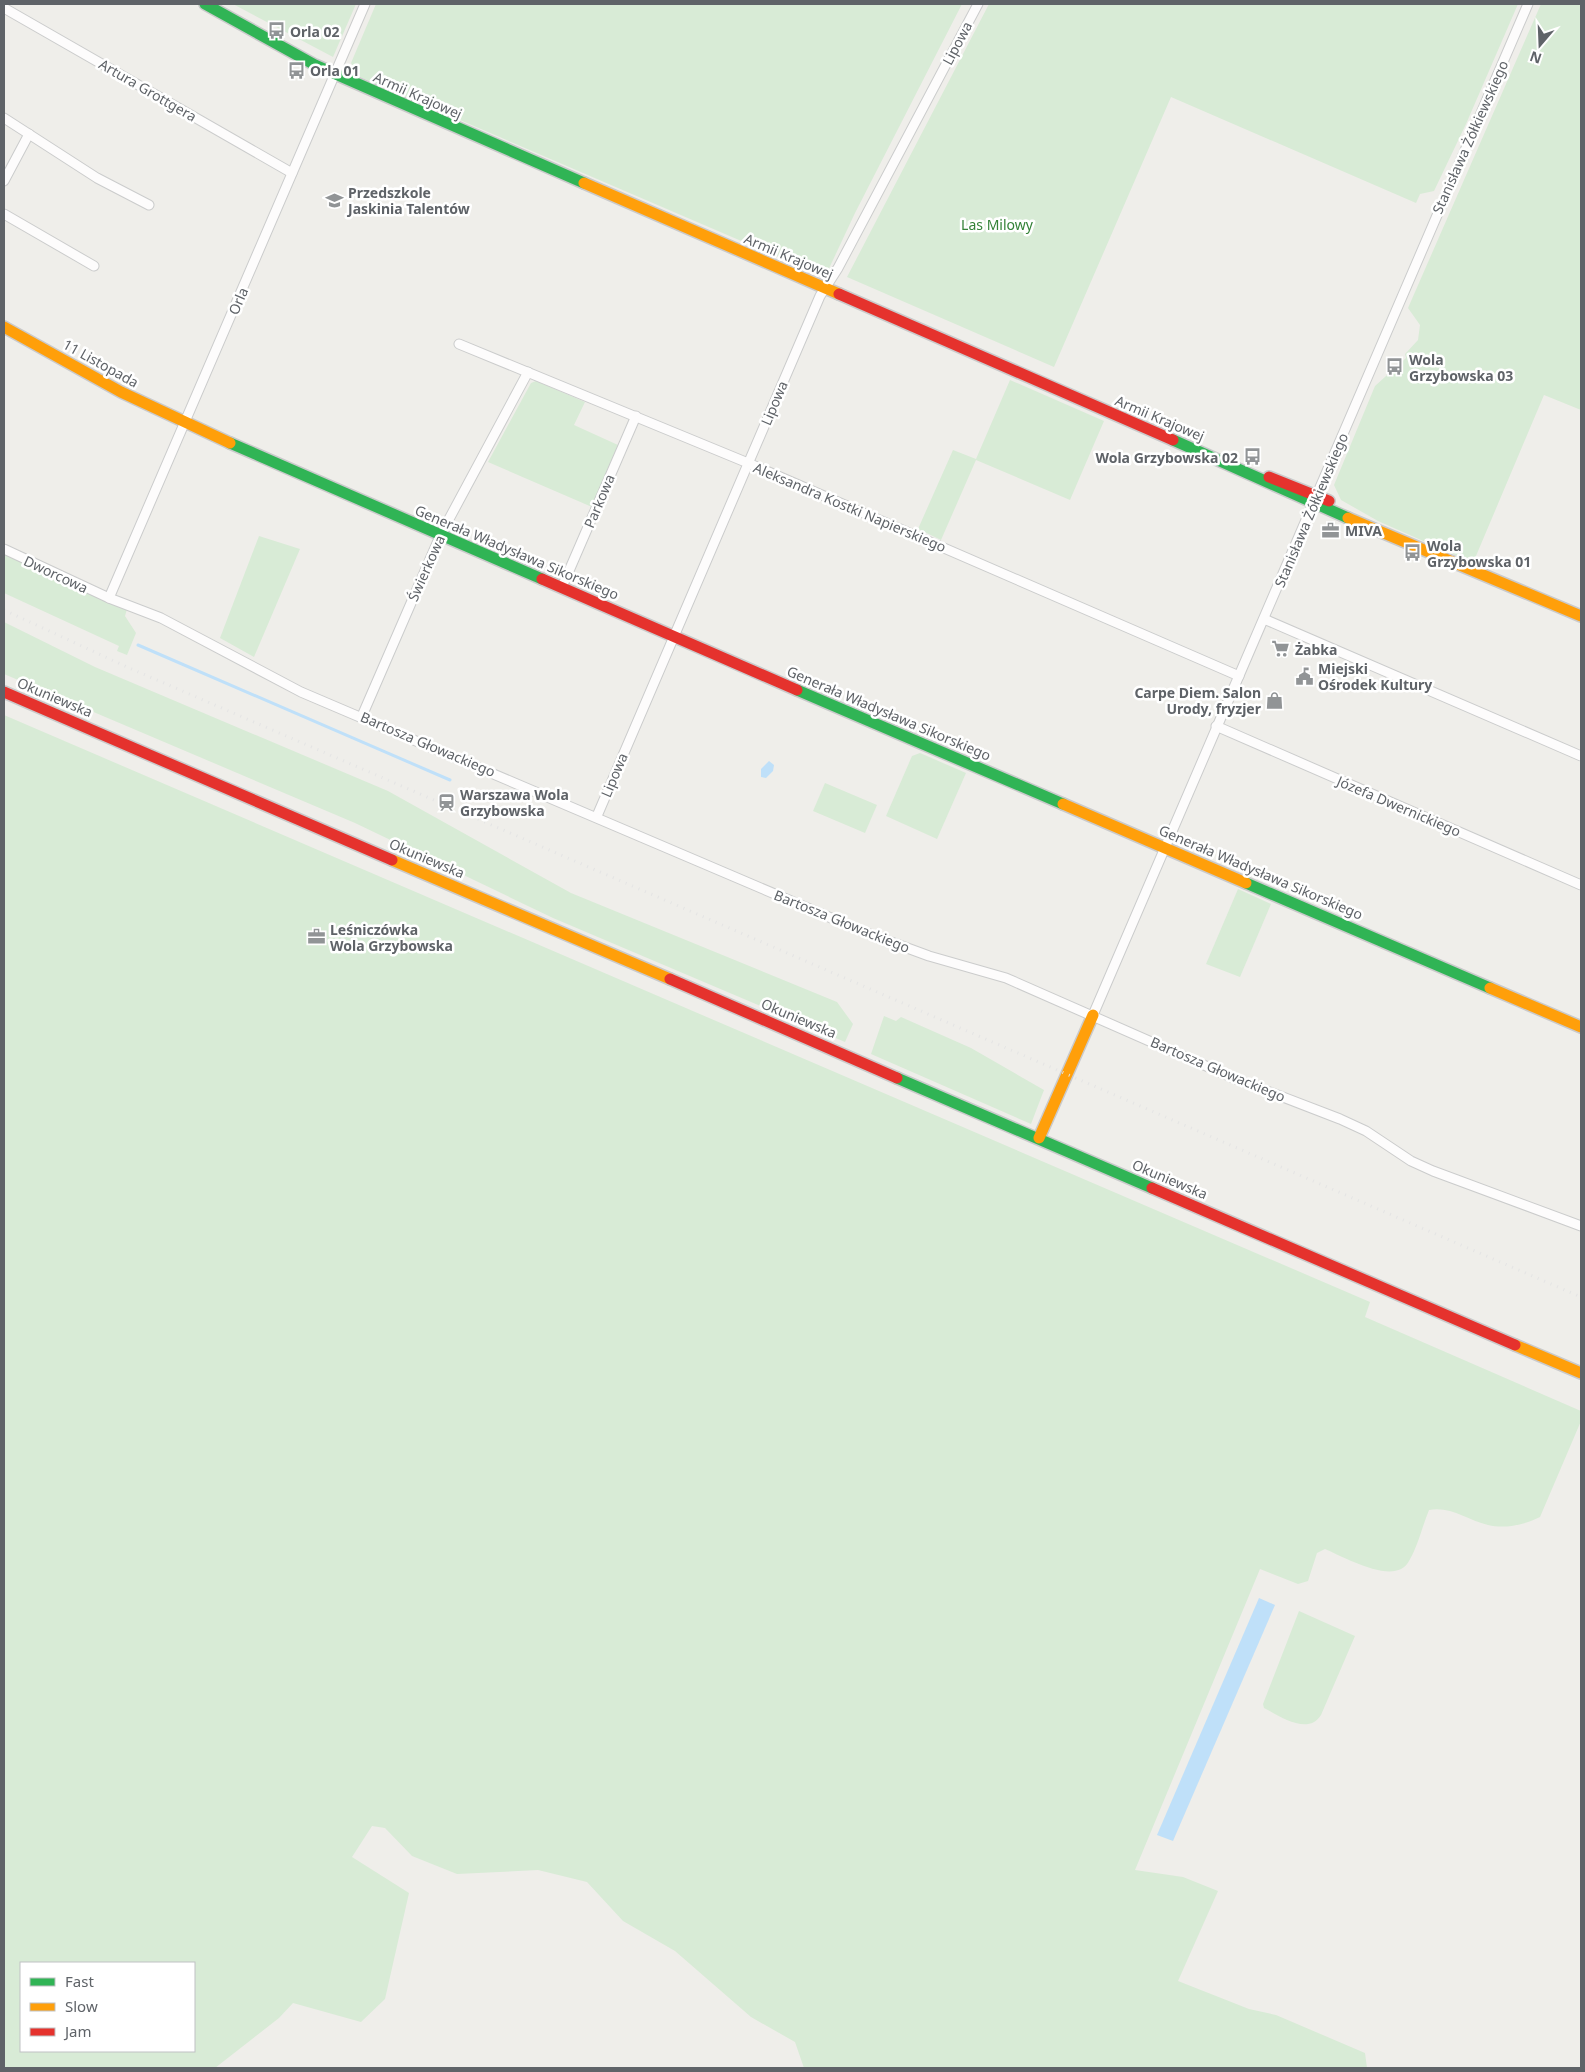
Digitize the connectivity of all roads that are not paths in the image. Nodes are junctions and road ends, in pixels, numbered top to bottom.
1 (205, 4) edge
2 (365, 4) edge
3 (978, 4) edge
4 (1528, 4) edge
5 (4, 8) edge
6 (336, 75) junction
7 (4, 118) edge
8 (29, 134) junction
9 (292, 173) junction
10 (4, 181) edge
11 (149, 205) dead end
12 (4, 214) edge
13 (94, 266) dead end
14 (825, 288) junction
15 (4, 327) edge
16 (459, 344) dead end
17 (528, 372) junction
18 (636, 416) junction
19 (186, 424) junction
20 (748, 463) junction
21 (1315, 500) junction
22 (441, 534) junction
23 (4, 549) edge
24 (562, 588) junction
25 (109, 598) junction
26 (1581, 616) edge
27 (1264, 619) junction
28 (674, 637) junction
29 (1239, 676) junction
30 (4, 692) edge
31 (362, 716) junction
32 (1216, 726) junction
33 (1581, 756) edge
34 (597, 816) junction
35 (1165, 847) junction
36 (1581, 885) edge
37 (1093, 1015) junction
38 (1581, 1027) edge
39 (1039, 1138) junction
40 (1581, 1226) edge
41 (1581, 1373) edge

1 - 6 street, Armii Krajowej
2 - 6 street, Orla
3 - 14 street, Lipowa
4 - 21 street, Stanisława Żółkiewskiego
5 - 9 street, Artura Grottgera
6 - 9 street, Orla
6 - 14 street, Armii Krajowej
7 - 8 street
8 - 10 street
8 - 11 street
9 - 19 street, Orla
12 - 13 street
14 - 20 street, Lipowa
14 - 21 street, Armii Krajowej
15 - 19 street, 11 Listopada
16 - 17 street, Aleksandra Kostki Napierskiego
17 - 18 street, Aleksandra Kostki Napierskiego
17 - 22 street, Świerkowa
18 - 20 street, Aleksandra Kostki Napierskiego
18 - 24 street, Parkowa
19 - 22 street, Generała Władysława Sikorskiego
19 - 25 street, Orla
20 - 28 street, Lipowa
20 - 29 street, Aleksandra Kostki Napierskiego
21 - 26 street, Armii Krajowej
21 - 27 street, Stanisława Żółkiewskiego
22 - 24 street, Generała Władysława Sikorskiego
22 - 31 street, Świerkowa
23 - 25 street, Dworcowa
24 - 28 street, Generała Władysława Sikorskiego
25 - 31 street, Bartosza Głowackiego
27 - 29 street, Stanisława Żółkiewskiego
27 - 33 street
28 - 34 street, Lipowa
28 - 35 street, Generała Władysława Sikorskiego
29 - 32 street, Stanisława Żółkiewskiego
30 - 39 street, Okuniewska
31 - 34 street, Bartosza Głowackiego
32 - 35 street, Stanisława Żółkiewskiego
32 - 36 street, Józefa Dwernickiego
34 - 37 street, Bartosza Głowackiego
35 - 37 street, Stanisława Żółkiewskiego
35 - 38 street, Generała Władysława Sikorskiego
37 - 39 street
37 - 40 street, Bartosza Głowackiego
39 - 41 street, Okuniewska

